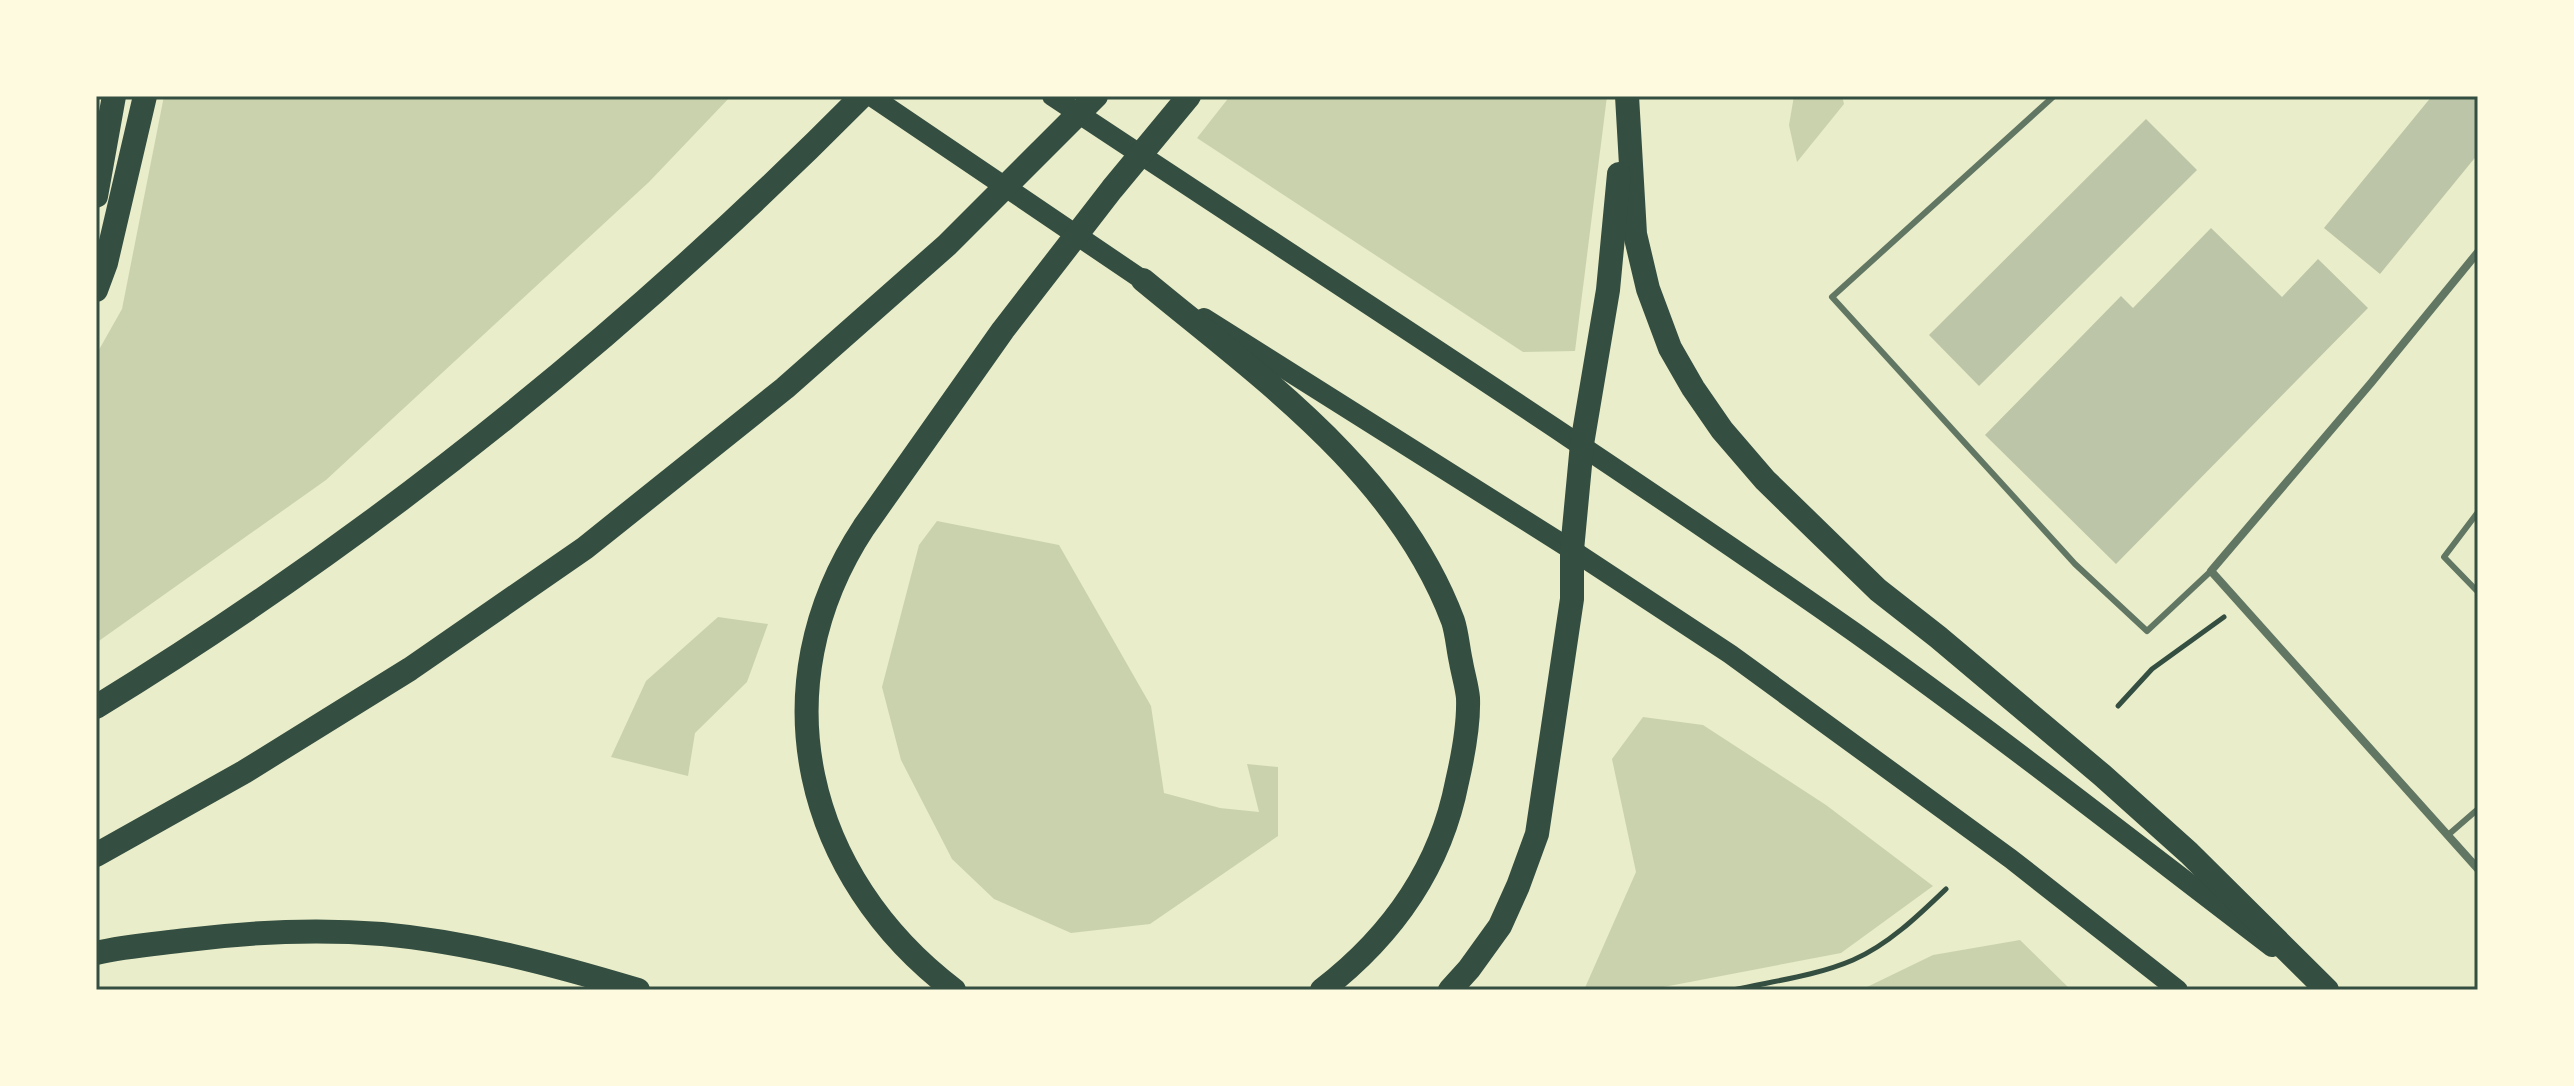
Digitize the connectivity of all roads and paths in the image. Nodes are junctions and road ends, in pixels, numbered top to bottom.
1 (114, 96) edge
2 (145, 96) edge
3 (862, 96) edge
4 (871, 96) edge
5 (1052, 96) edge
6 (1096, 96) edge
7 (1189, 96) edge
8 (1626, 96) edge
9 (2054, 96) edge
10 (96, 196) edge
11 (2478, 252) edge
12 (1143, 280) junction
13 (96, 290) edge
14 (1582, 444) junction
15 (2478, 512) edge
16 (1572, 550) junction
17 (2211, 571) junction
18 (2478, 592) edge
19 (2241, 605) junction
20 (2118, 706) dead end
21 (96, 707) edge
22 (2478, 809) edge
23 (2448, 835) junction
24 (96, 855) edge
25 (2478, 869) edge
26 (1946, 889) dead end
27 (96, 953) edge
28 (638, 990) edge
29 (954, 990) edge
30 (1322, 990) edge
31 (1450, 990) edge
32 (1733, 990) edge
33 (2178, 990) edge
34 (2327, 990) edge

1 - 10 highway
2 - 13 highway
3 - 21 highway
4 - 12 main road
5 - 14 main road
6 - 24 highway
7 - 29 highway
8 - 14 highway
8 - 34 highway
9 - 17 lane
11 - 17 street
12 - 16 main road
12 - 30 highway
14 - 16 highway
14 - 34 main road
15 - 18 lane
16 - 31 highway
16 - 33 main road
17 - 19 street
19 - 20 path
19 - 23 street
22 - 23 lane
23 - 25 street
26 - 32 path
27 - 28 highway

